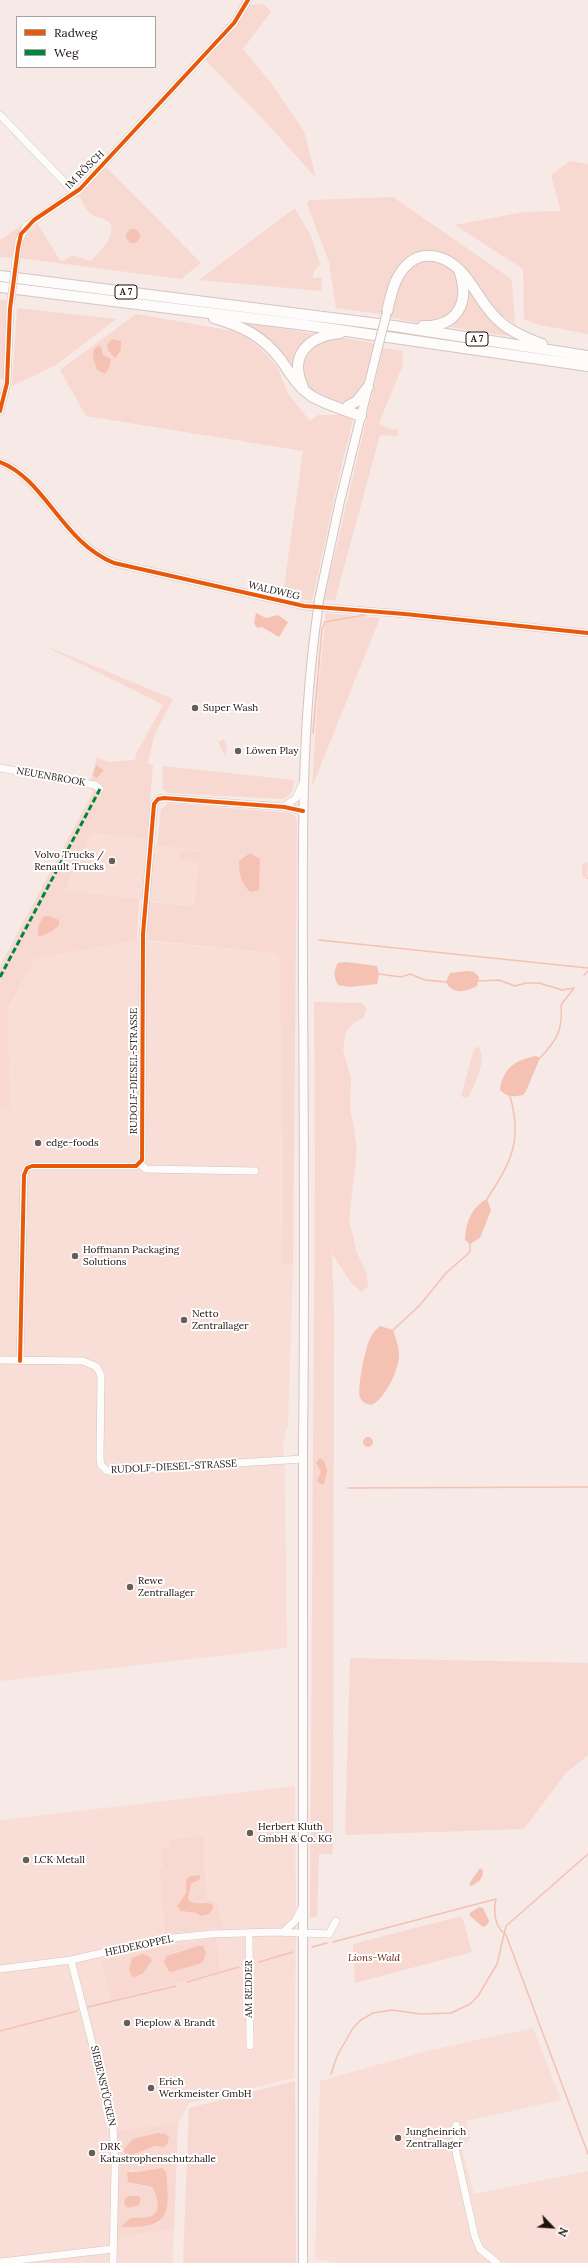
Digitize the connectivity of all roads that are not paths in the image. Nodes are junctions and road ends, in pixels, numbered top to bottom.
1 (248, 0) edge
2 (0, 115) edge
3 (75, 193) junction
4 (459, 270) junction
5 (0, 276) edge
6 (0, 287) edge
7 (186, 309) junction
8 (387, 312) joint
9 (394, 326) junction
10 (352, 331) junction
11 (560, 351) junction
12 (588, 356) edge
13 (588, 366) edge
14 (3, 381) edge
15 (368, 387) junction
16 (306, 392) junction
17 (336, 406) junction
18 (348, 406) junction
19 (0, 411) edge
20 (361, 416) junction
21 (0, 462) edge
22 (588, 633) edge
23 (0, 768) edge
24 (304, 783) junction
25 (100, 789) dead end
26 (284, 807) junction
27 (303, 808) junction
28 (140, 1164) junction
29 (255, 1171) dead end
30 (0, 1360) edge
31 (20, 1361) junction
32 (303, 1459) junction
33 (303, 1906) junction
34 (336, 1921) dead end
35 (283, 1932) junction
36 (249, 1933) junction
37 (303, 1933) junction
38 (71, 1960) junction
39 (0, 1969) edge
40 (250, 2046) dead end
41 (456, 2125) dead end
42 (113, 2249) junction
43 (0, 2262) edge
44 (113, 2263) edge
45 (303, 2263) edge
46 (498, 2263) edge

1 - 3 street, IM RÖSCH
2 - 3 street, IM RÖSCH
3 - 14 street, IM RÖSCH, bridge
4 - 8 highway
4 - 9 highway
4 - 11 highway
5 - 9 highway, A 7
6 - 7 highway, A 7
7 - 10 highway, A 7
7 - 16 highway
8 - 15 main road, bridge
9 - 11 highway, A 7
10 - 13 highway, A 7
10 - 16 highway
11 - 12 highway, A 7
14 - 19 street, IM RÖSCH
15 - 18 highway
15 - 20 main road
16 - 17 highway
17 - 18 highway
17 - 20 highway
18 - 20 highway
20 - 24 main road, bridge
21 - 22 street, WALDWEG
23 - 25 street, NEUENBROOK
24 - 26 street
24 - 27 main road
26 - 27 street, RUDOLF-DIESEL-STRASSE
26 - 28 street, RUDOLF-DIESEL-STRASSE
27 - 32 main road
28 - 29 street
28 - 31 street
30 - 31 street, RUDOLF-DIESEL-STRASSE
31 - 32 street, RUDOLF-DIESEL-STRASSE
32 - 33 main road
33 - 35 street
33 - 37 main road
34 - 37 street, HEIDEKOPPEL
35 - 36 street, HEIDEKOPPEL
35 - 37 street, HEIDEKOPPEL
36 - 38 street, HEIDEKOPPEL
36 - 40 street, AM REDDER
37 - 45 main road
38 - 39 street, HEIDEKOPPEL
38 - 42 street, SIEBENSTÜCKEN
41 - 46 street
42 - 43 street
42 - 44 street, SIEBENSTÜCKEN

